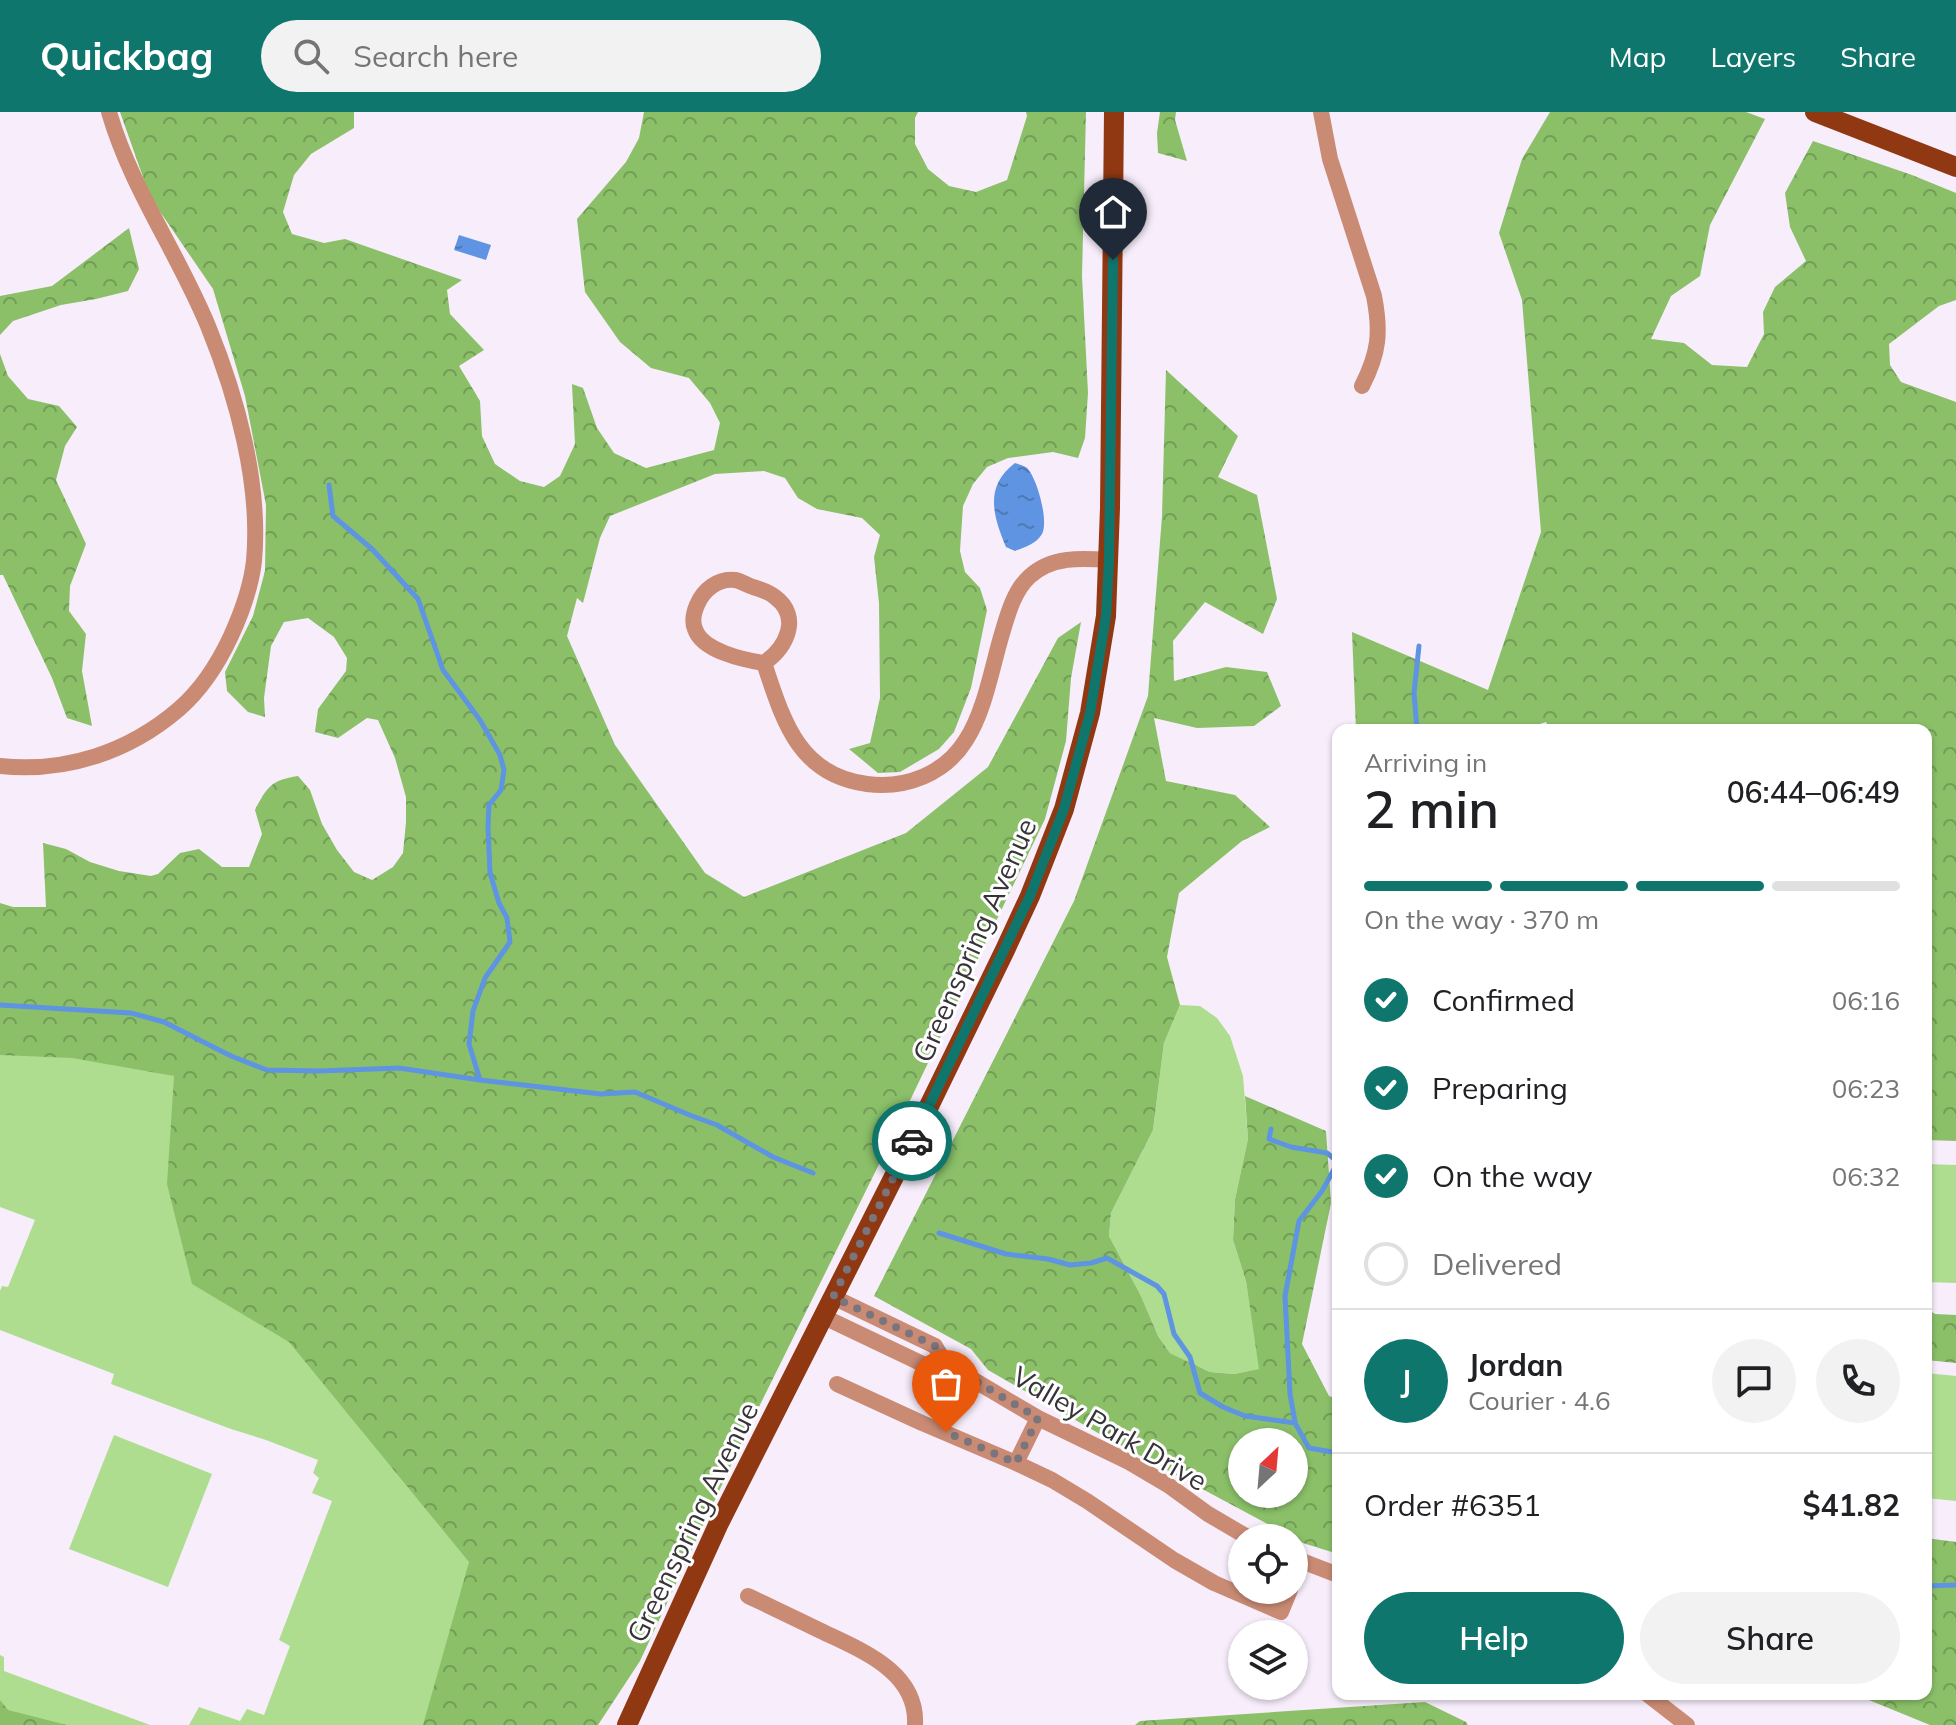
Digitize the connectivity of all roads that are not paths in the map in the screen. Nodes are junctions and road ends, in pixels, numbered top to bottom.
1 (109, 112) edge
2 (1114, 112) edge
3 (1321, 112) edge
4 (1824, 114) edge
5 (1956, 167) edge
6 (1362, 386) dead end
7 (1109, 560) junction
8 (764, 663) junction
9 (0, 766) edge
10 (833, 1297) junction
11 (824, 1317) junction
12 (945, 1363) junction
13 (837, 1384) dead end
14 (1038, 1418) junction
15 (1016, 1463) junction
16 (1228, 1526) edge
17 (1308, 1564) edge
18 (1332, 1573) edge
19 (1228, 1589) edge
20 (748, 1596) dead end
21 (1263, 1604) edge
22 (1284, 1604) edge
23 (1655, 1700) edge
24 (633, 1723) edge
25 (915, 1725) edge
26 (1687, 1725) edge

1 - 9 street
2 - 7 main road, Greenspring Avenue
3 - 6 street
4 - 5 main road
7 - 8 street
7 - 10 main road, Greenspring Avenue
8 - 8 street
10 - 11 main road, Greenspring Avenue
10 - 12 street, Valley Park Drive
11 - 12 street, Valley Park Drive
11 - 24 main road, Greenspring Avenue
12 - 14 street, Valley Park Drive
13 - 15 street
14 - 15 street
14 - 16 street, Valley Park Drive
15 - 19 street
17 - 18 street
20 - 25 street
21 - 22 street
23 - 26 street

